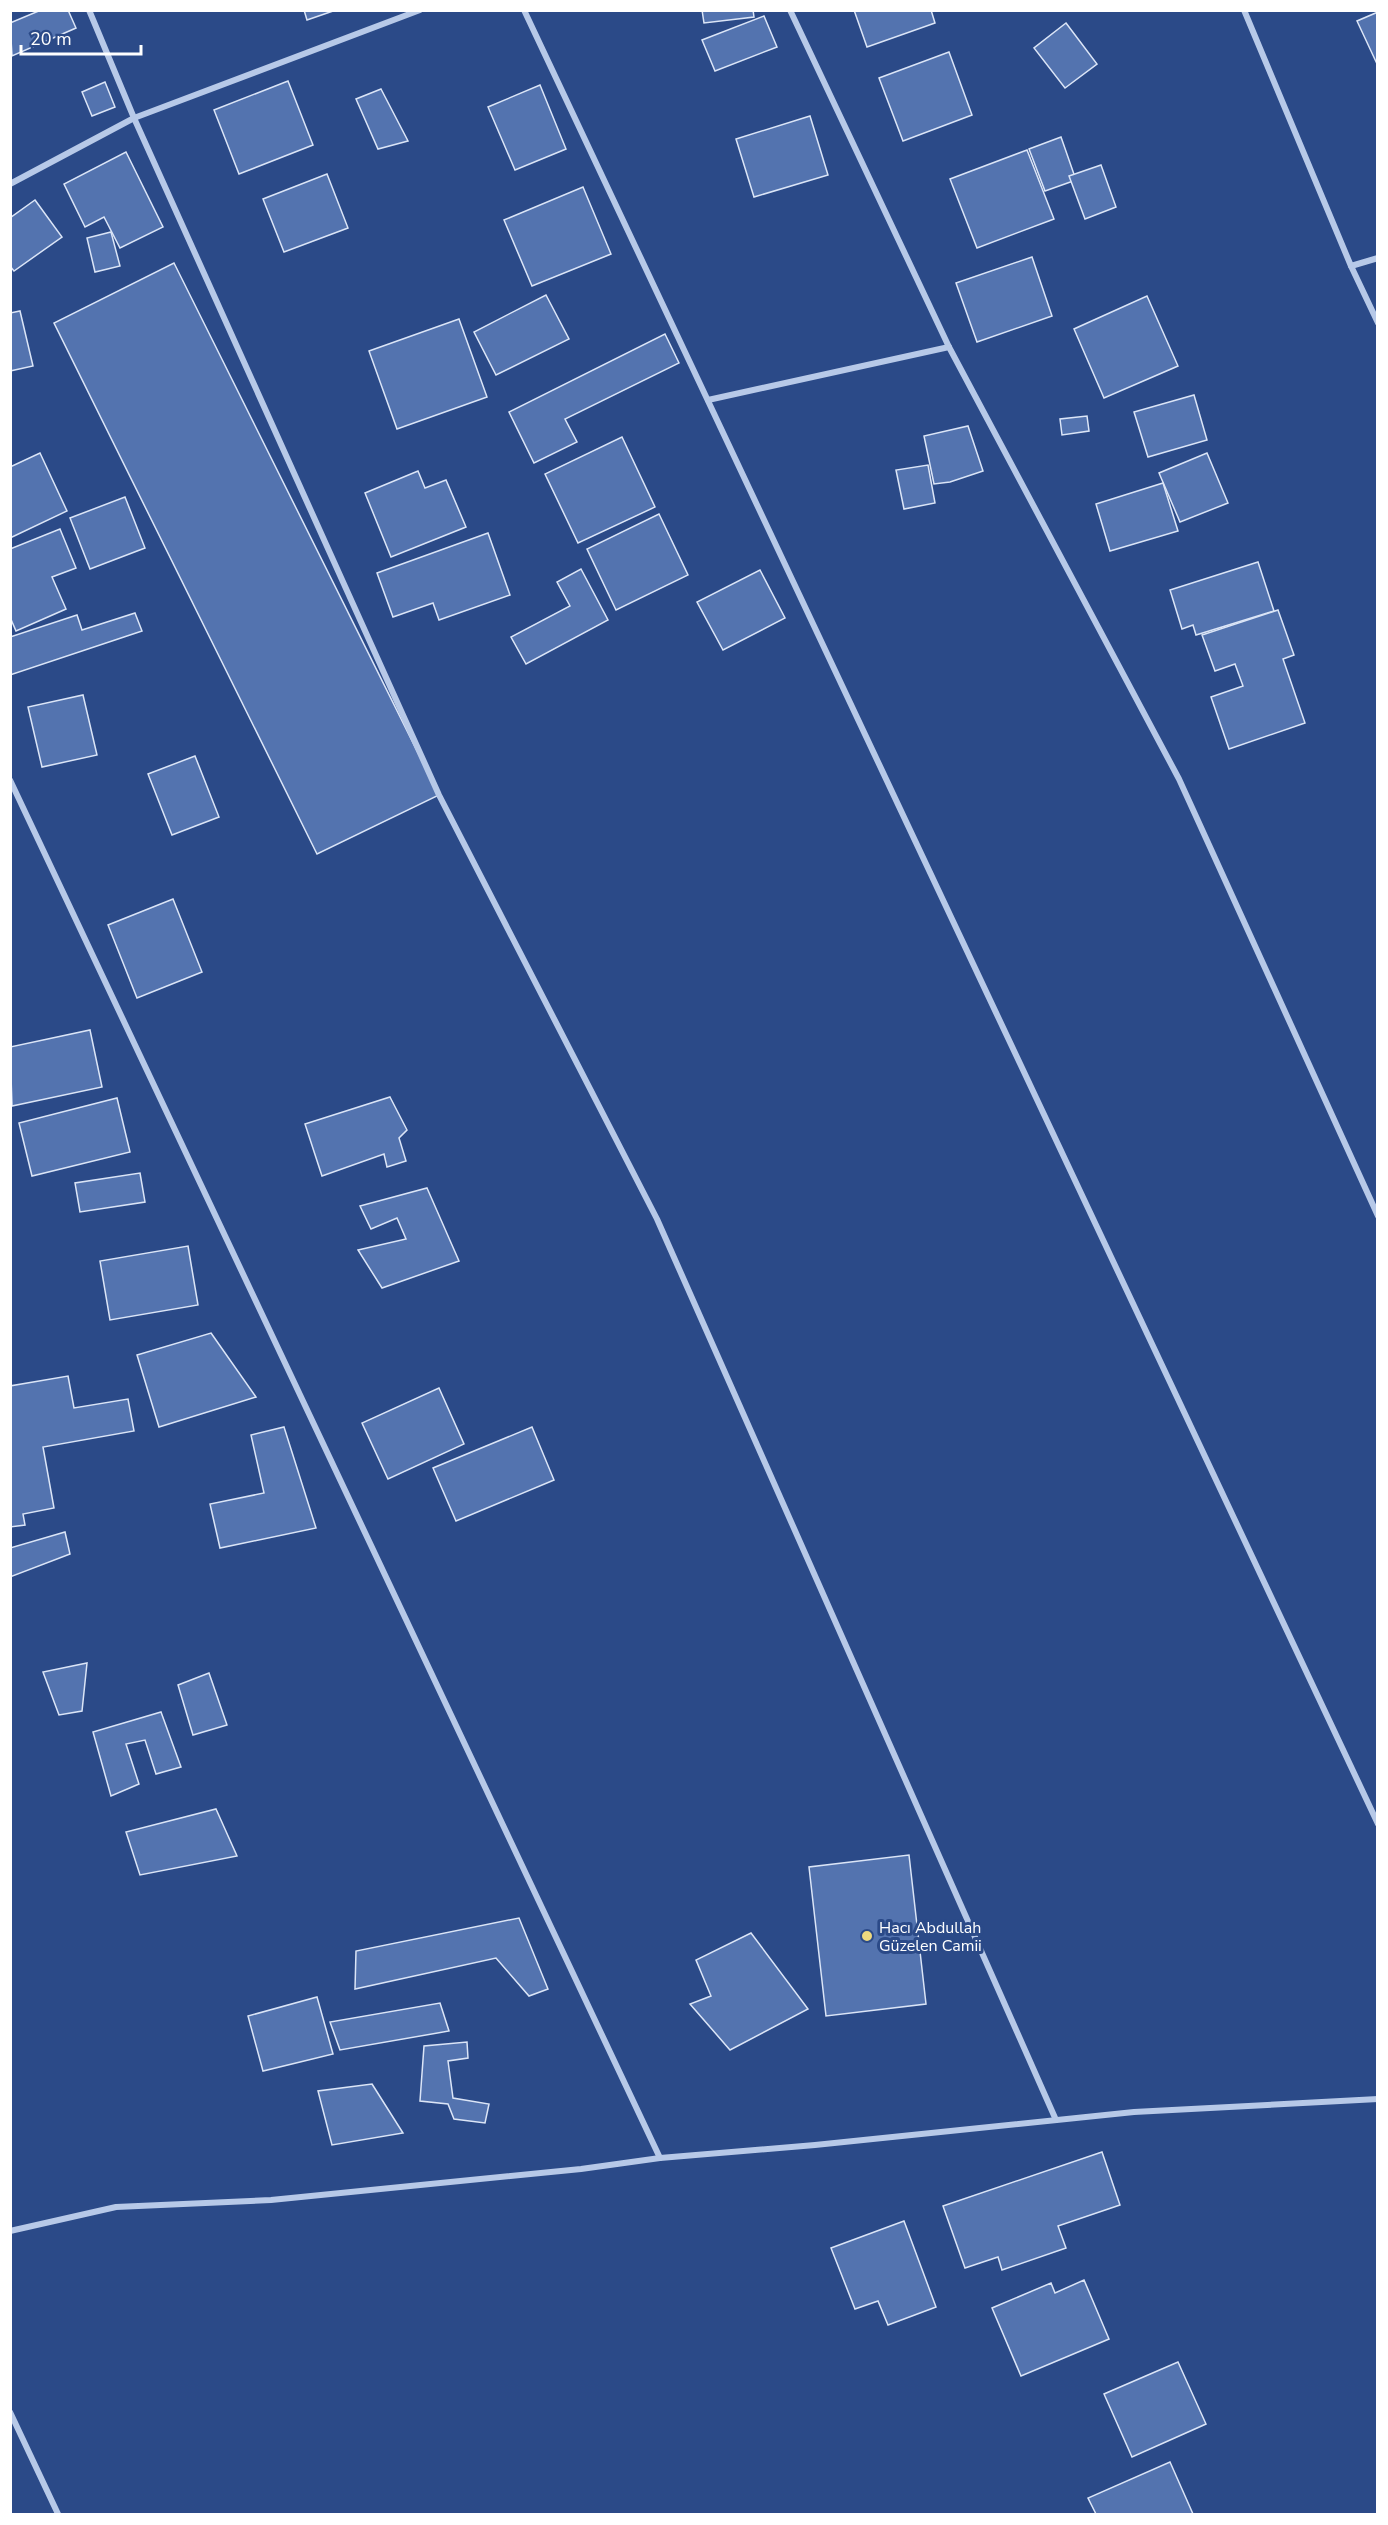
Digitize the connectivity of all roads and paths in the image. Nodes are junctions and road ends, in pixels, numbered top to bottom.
1 (89, 10) edge
2 (420, 10) edge
3 (524, 10) edge
4 (790, 10) edge
5 (1244, 10) edge
6 (134, 118) junction
7 (10, 184) edge
8 (1377, 258) edge
9 (1351, 266) junction
10 (1377, 323) edge
11 (949, 347) junction
12 (708, 399) junction
13 (10, 780) edge
14 (1377, 1216) edge
15 (1377, 1824) edge
16 (1377, 2099) edge
17 (1056, 2120) junction
18 (660, 2158) junction
19 (10, 2230) edge
20 (10, 2412) edge
21 (58, 2514) edge

1 - 6 street
2 - 6 street
3 - 12 street
4 - 11 street
5 - 9 street
6 - 7 street
6 - 17 street
8 - 9 street
9 - 10 street
11 - 12 street
11 - 14 street
12 - 15 street
13 - 18 street
16 - 17 street
17 - 18 street
18 - 19 street
20 - 21 street

